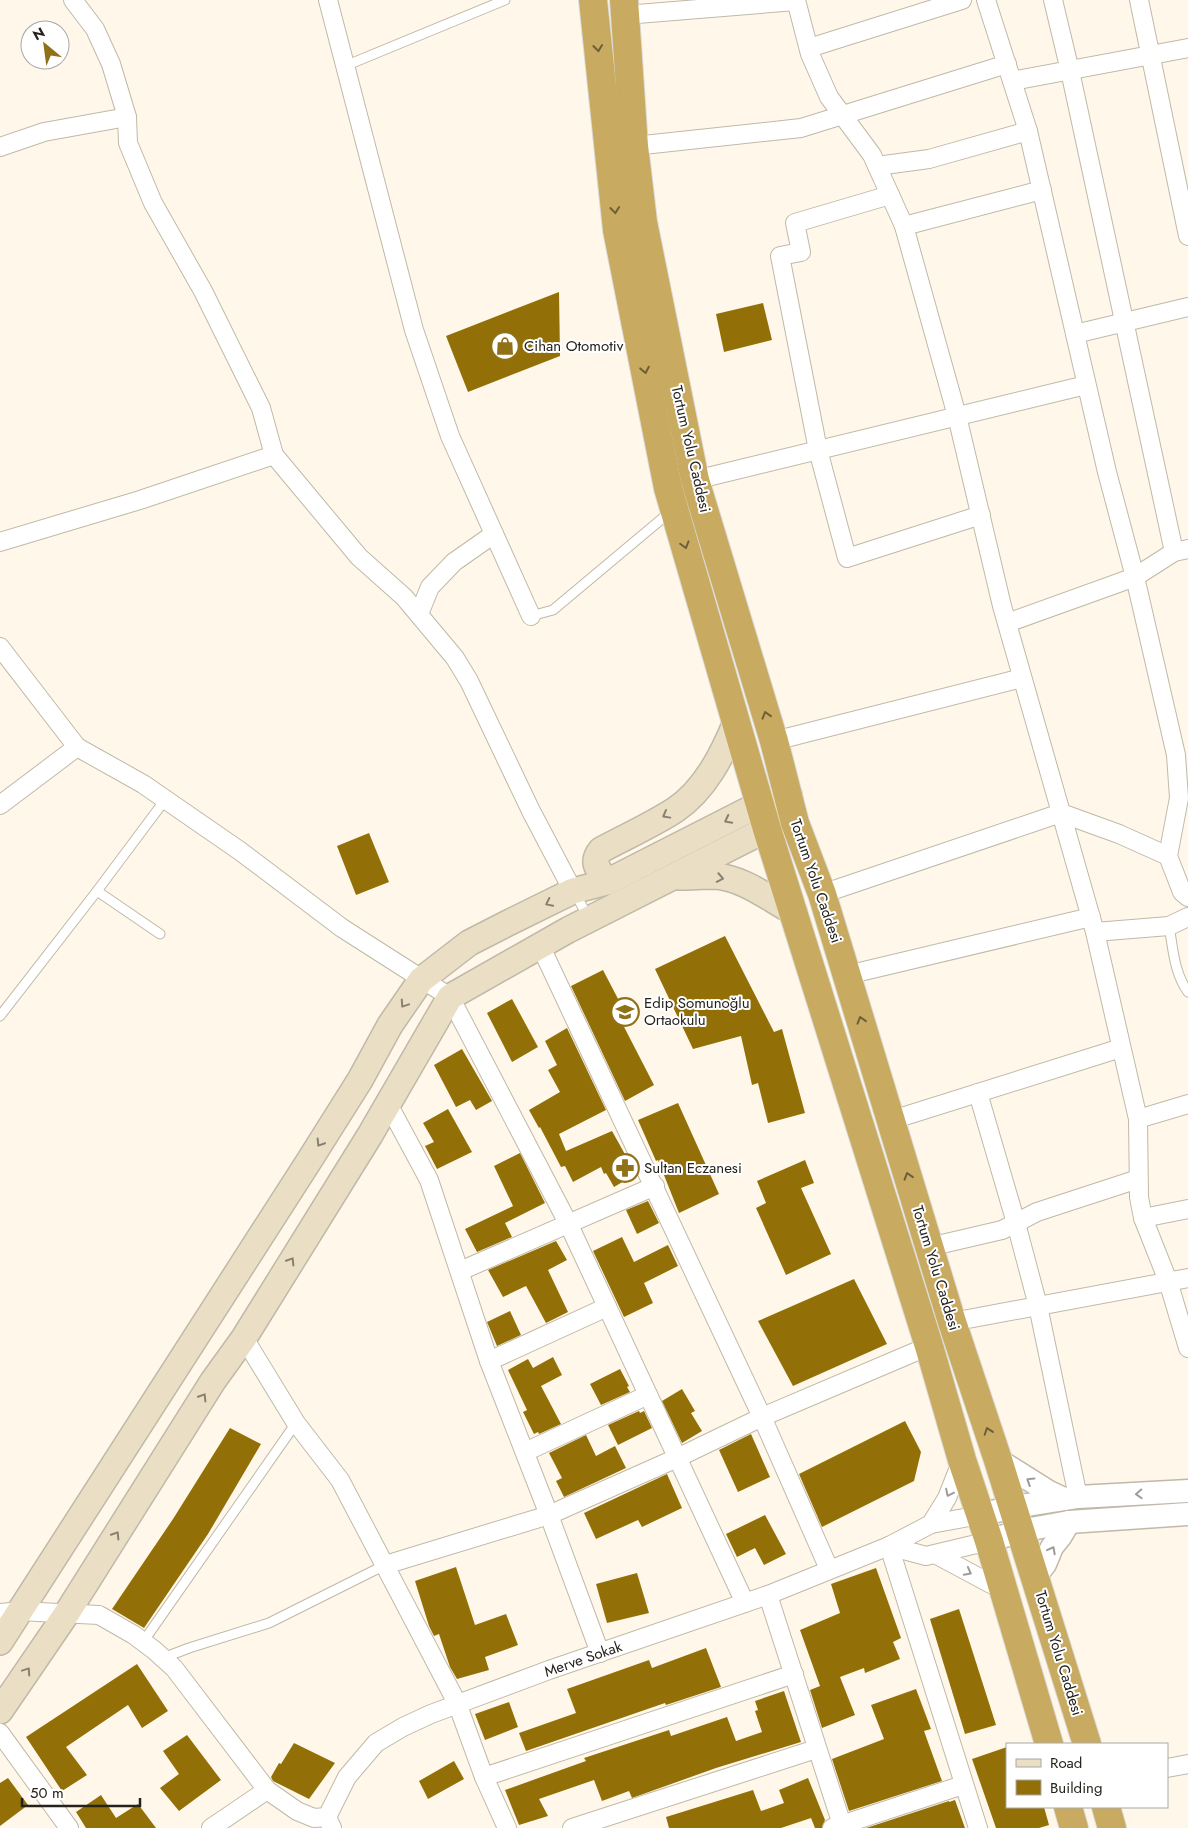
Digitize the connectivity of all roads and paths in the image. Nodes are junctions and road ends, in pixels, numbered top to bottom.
1 (73, 0) edge
2 (328, 0) edge
3 (505, 0) edge
4 (593, 0) edge
5 (796, 0) edge
6 (962, 0) edge
7 (986, 0) edge
8 (1053, 0) edge
9 (1139, 0) edge
10 (624, 8) edge
11 (809, 48) junction
12 (1188, 48) edge
13 (1150, 55) junction
14 (1006, 64) junction
15 (345, 66) junction
16 (1070, 71) junction
17 (1012, 81) junction
18 (842, 114) junction
19 (127, 118) junction
20 (1028, 131) junction
21 (634, 146) junction
22 (0, 147) edge
23 (877, 166) junction
24 (1042, 190) junction
25 (890, 195) junction
26 (904, 226) junction
27 (1188, 236) edge
28 (1188, 307) edge
29 (1124, 322) junction
30 (1075, 334) junction
31 (1086, 385) junction
32 (958, 416) junction
33 (818, 450) junction
34 (274, 455) junction
35 (695, 480) junction
36 (674, 508) junction
37 (981, 515) junction
38 (494, 534) junction
39 (0, 542) edge
40 (1181, 550) edge
41 (1135, 577) junction
42 (419, 614) junction
43 (531, 616) joint
44 (1007, 623) junction
45 (0, 646) edge
46 (1022, 678) junction
47 (736, 722) junction
48 (774, 741) junction
49 (77, 747) junction
50 (789, 795) junction
51 (165, 800) junction
52 (0, 805) edge
53 (1061, 813) junction
54 (763, 816) junction
55 (795, 822) junction
56 (1168, 856) junction
57 (672, 878) junction
58 (607, 882) junction
59 (97, 891) junction
60 (573, 891) junction
61 (822, 894) junction
62 (1188, 897) edge
63 (794, 912) junction
64 (1188, 917) edge
65 (589, 920) junction
66 (1093, 925) junction
67 (1170, 926) junction
68 (160, 934) dead end
69 (540, 945) junction
70 (848, 975) junction
71 (421, 980) junction
72 (1188, 992) edge
73 (450, 997) junction
74 (0, 1016) edge
75 (1121, 1048) junction
76 (978, 1093) junction
77 (388, 1104) junction
78 (1188, 1104) edge
79 (1138, 1119) junction
80 (892, 1120) junction
81 (1138, 1179) junction
82 (655, 1186) junction
83 (1188, 1209) edge
84 (1143, 1218) junction
85 (1016, 1223) junction
86 (569, 1225) junction
87 (929, 1247) junction
88 (460, 1271) junction
89 (1188, 1278) edge
90 (1168, 1281) junction
91 (1038, 1306) junction
92 (607, 1307) junction
93 (952, 1322) junction
94 (244, 1338) junction
95 (929, 1346) junction
96 (1188, 1348) edge
97 (489, 1361) junction
98 (648, 1395) junction
99 (762, 1417) junction
100 (296, 1423) junction
101 (525, 1452) junction
102 (677, 1458) junction
103 (962, 1460) junction
104 (998, 1460) junction
105 (1188, 1491) edge
106 (1071, 1498) junction
107 (1188, 1514) edge
108 (549, 1515) junction
109 (980, 1515) junction
110 (1016, 1519) junction
111 (1069, 1522) junction
112 (931, 1524) junction
113 (989, 1541) junction
114 (889, 1546) junction
115 (936, 1554) junction
116 (385, 1565) junction
117 (828, 1570) junction
118 (1035, 1577) junction
119 (1002, 1587) junction
120 (768, 1595) junction
121 (745, 1603) junction
122 (10, 1612) edge
123 (67, 1613) junction
124 (0, 1642) edge
125 (143, 1642) junction
126 (600, 1653) junction
127 (163, 1658) junction
128 (794, 1674) junction
129 (457, 1703) junction
130 (0, 1711) edge
131 (0, 1733) edge
132 (1049, 1743) edge
133 (1087, 1743) edge
134 (816, 1749) junction
135 (1188, 1764) edge
136 (1168, 1768) edge
137 (484, 1777) junction
138 (963, 1785) junction
139 (267, 1790) junction
140 (1068, 1808) edge
141 (1106, 1808) edge
142 (330, 1822) edge
143 (839, 1827) edge
144 (69, 1828) edge
145 (211, 1828) edge
146 (507, 1828) edge
147 (572, 1828) edge
148 (978, 1828) edge
149 (1074, 1828) edge
150 (1112, 1828) edge

1 - 19 street
2 - 15 street
3 - 15 lane
4 -> 36 highway, Tortum Yolu Caddesi
5 - 10 street
5 - 11 street
6 - 11 street
7 - 14 street
8 - 16 street
9 - 13 street
10 - 21 highway, Tortum Yolu Caddesi
11 - 18 street
12 - 13 street
13 - 16 street
13 - 27 street
14 - 17 street
14 - 18 street
15 - 38 street
16 - 17 street
16 - 29 street
17 - 20 street
18 - 21 street
18 - 23 street
19 - 22 street
19 - 34 street
20 - 23 street
20 - 24 street
21 - 35 highway, Tortum Yolu Caddesi
23 - 25 street
24 - 26 street
24 - 30 street
25 - 26 street
25 - 33 street
26 - 32 street
28 - 29 street
29 - 30 street
29 - 40 street
30 - 31 street
31 - 32 street
31 - 41 street
32 - 33 street
32 - 37 street
33 - 35 street
33 - 37 street
34 - 39 street
34 - 42 street
48 -> 35 highway, Tortum Yolu Caddesi
36 - 43 lane
36 -> 47 highway, Tortum Yolu Caddesi
37 - 44 street
38 - 42 street
38 - 43 street
40 - 41 street
41 - 44 street
41 - 56 street
42 - 60 street
44 - 46 street
45 - 49 street
46 - 48 street
46 - 53 street
47 - 54 highway, Tortum Yolu Caddesi
47 -> 58 main road
48 - 50 highway, Tortum Yolu Caddesi
49 - 51 street
49 - 52 street
50 - 54 main road
50 - 55 highway, Tortum Yolu Caddesi
51 - 59 lane
51 - 71 street
53 - 56 street
53 - 61 street
53 - 66 street
54 - 55 main road
54 - 57 main road
54 -> 58 main road
54 - 63 highway, Tortum Yolu Caddesi
55 - 61 highway, Tortum Yolu Caddesi
56 - 62 street
57 -> 63 main road
57 - 65 main road
58 - 60 main road
59 - 68 lane
59 - 74 lane
60 - 65 lane
60 -> 71 main road
61 - 70 highway, Tortum Yolu Caddesi
63 - 95 highway, Tortum Yolu Caddesi
64 - 67 street
65 - 69 main road
66 - 67 street
66 - 70 street
66 - 75 street
67 - 72 lane
69 - 73 main road
69 - 82 street
80 -> 70 highway, Tortum Yolu Caddesi
71 - 73 street
71 -> 122 main road
73 - 77 main road
73 - 86 street
75 - 76 street
75 - 79 street
76 - 80 street
76 - 85 street
77 - 88 street
94 -> 77 main road
78 - 79 street
79 - 81 street
87 -> 80 highway, Tortum Yolu Caddesi
81 - 84 street
81 - 85 street
82 - 86 street
82 - 99 street
83 - 84 street
84 - 90 street
85 - 87 street
85 - 91 street
86 - 88 street
86 - 92 street
87 - 93 highway, Tortum Yolu Caddesi
88 - 97 street
89 - 90 street
90 - 91 street
90 - 96 street
91 - 93 street
91 - 106 street
92 - 97 street
92 - 98 street
104 -> 93 highway, Tortum Yolu Caddesi
94 - 100 street
123 -> 94 main road
95 - 99 street
95 - 103 highway, Tortum Yolu Caddesi
97 - 101 street
98 - 101 street
98 - 102 street
99 - 102 street
99 - 117 street
100 - 116 street
100 - 125 lane
101 - 108 street
102 - 108 street
102 - 121 street
103 - 109 highway, Tortum Yolu Caddesi
103 -> 112 street
106 -> 104 street
104 - 110 highway, Tortum Yolu Caddesi
105 -> 106 street
106 - 110 street
107 - 111 street
108 - 116 street
108 - 126 street
109 - 110 street
109 - 112 street
109 - 113 highway, Tortum Yolu Caddesi
110 - 111 street
110 - 113 street
110 - 118 highway, Tortum Yolu Caddesi
118 -> 111 street
112 - 114 street, Merve Sokak
113 - 115 street
113 - 119 highway, Tortum Yolu Caddesi
114 - 115 street
114 - 117 street, Merve Sokak
114 - 138 street
115 -> 119 street
116 - 127 lane
116 - 129 street
117 - 120 street, Merve Sokak
118 - 133 highway, Tortum Yolu Caddesi
119 - 132 highway, Tortum Yolu Caddesi
120 - 121 street, Merve Sokak
120 - 128 street
121 - 126 street, Merve Sokak
122 - 123 street
122 - 124 main road
123 - 125 street
130 -> 123 main road
125 - 127 street
126 - 129 street, Merve Sokak
127 - 139 street
128 - 134 street
128 - 137 street
129 - 137 street
129 - 142 street, Merve Sokak
131 - 144 street
134 - 143 street
134 - 147 street
135 - 136 street
137 - 146 street
138 - 143 street
138 - 148 street
139 - 142 street
139 - 145 street
140 - 149 highway
141 - 150 highway

